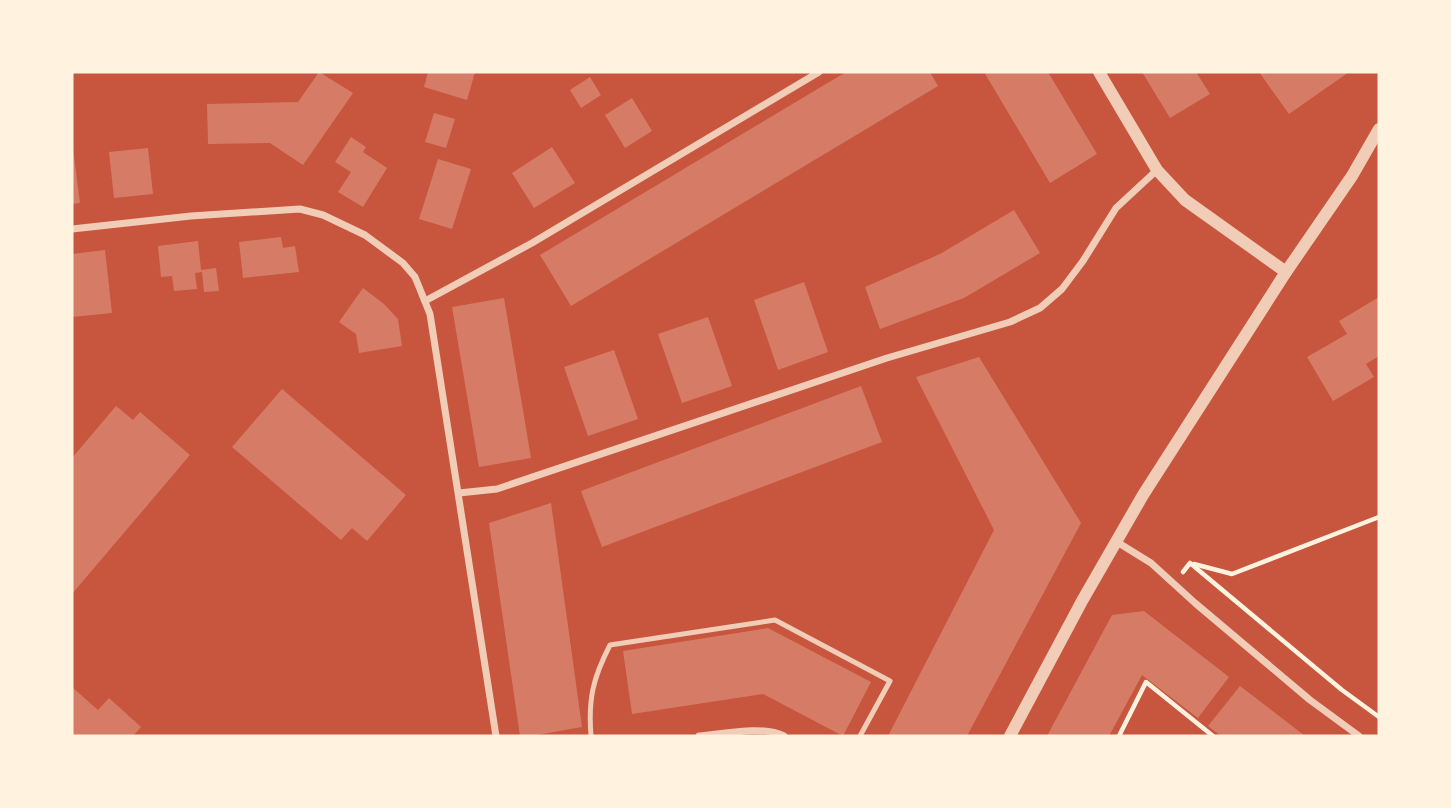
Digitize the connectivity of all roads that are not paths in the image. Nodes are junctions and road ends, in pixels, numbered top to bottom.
1 (819, 72) edge
2 (1099, 72) edge
3 (1379, 130) edge
4 (1157, 170) junction
5 (72, 229) edge
6 (1286, 272) junction
7 (425, 301) junction
8 (459, 494) junction
9 (1117, 542) junction
10 (496, 736) edge
11 (591, 736) edge
12 (699, 736) edge
13 (784, 736) edge
14 (860, 736) edge
15 (1010, 736) edge
16 (1359, 736) edge

1 - 7 street
2 - 4 street
3 - 6 street
4 - 6 street
4 - 8 street
5 - 7 street
6 - 9 street
7 - 8 street
8 - 10 street
9 - 15 street
9 - 16 street
11 - 14 lane
12 - 13 street

